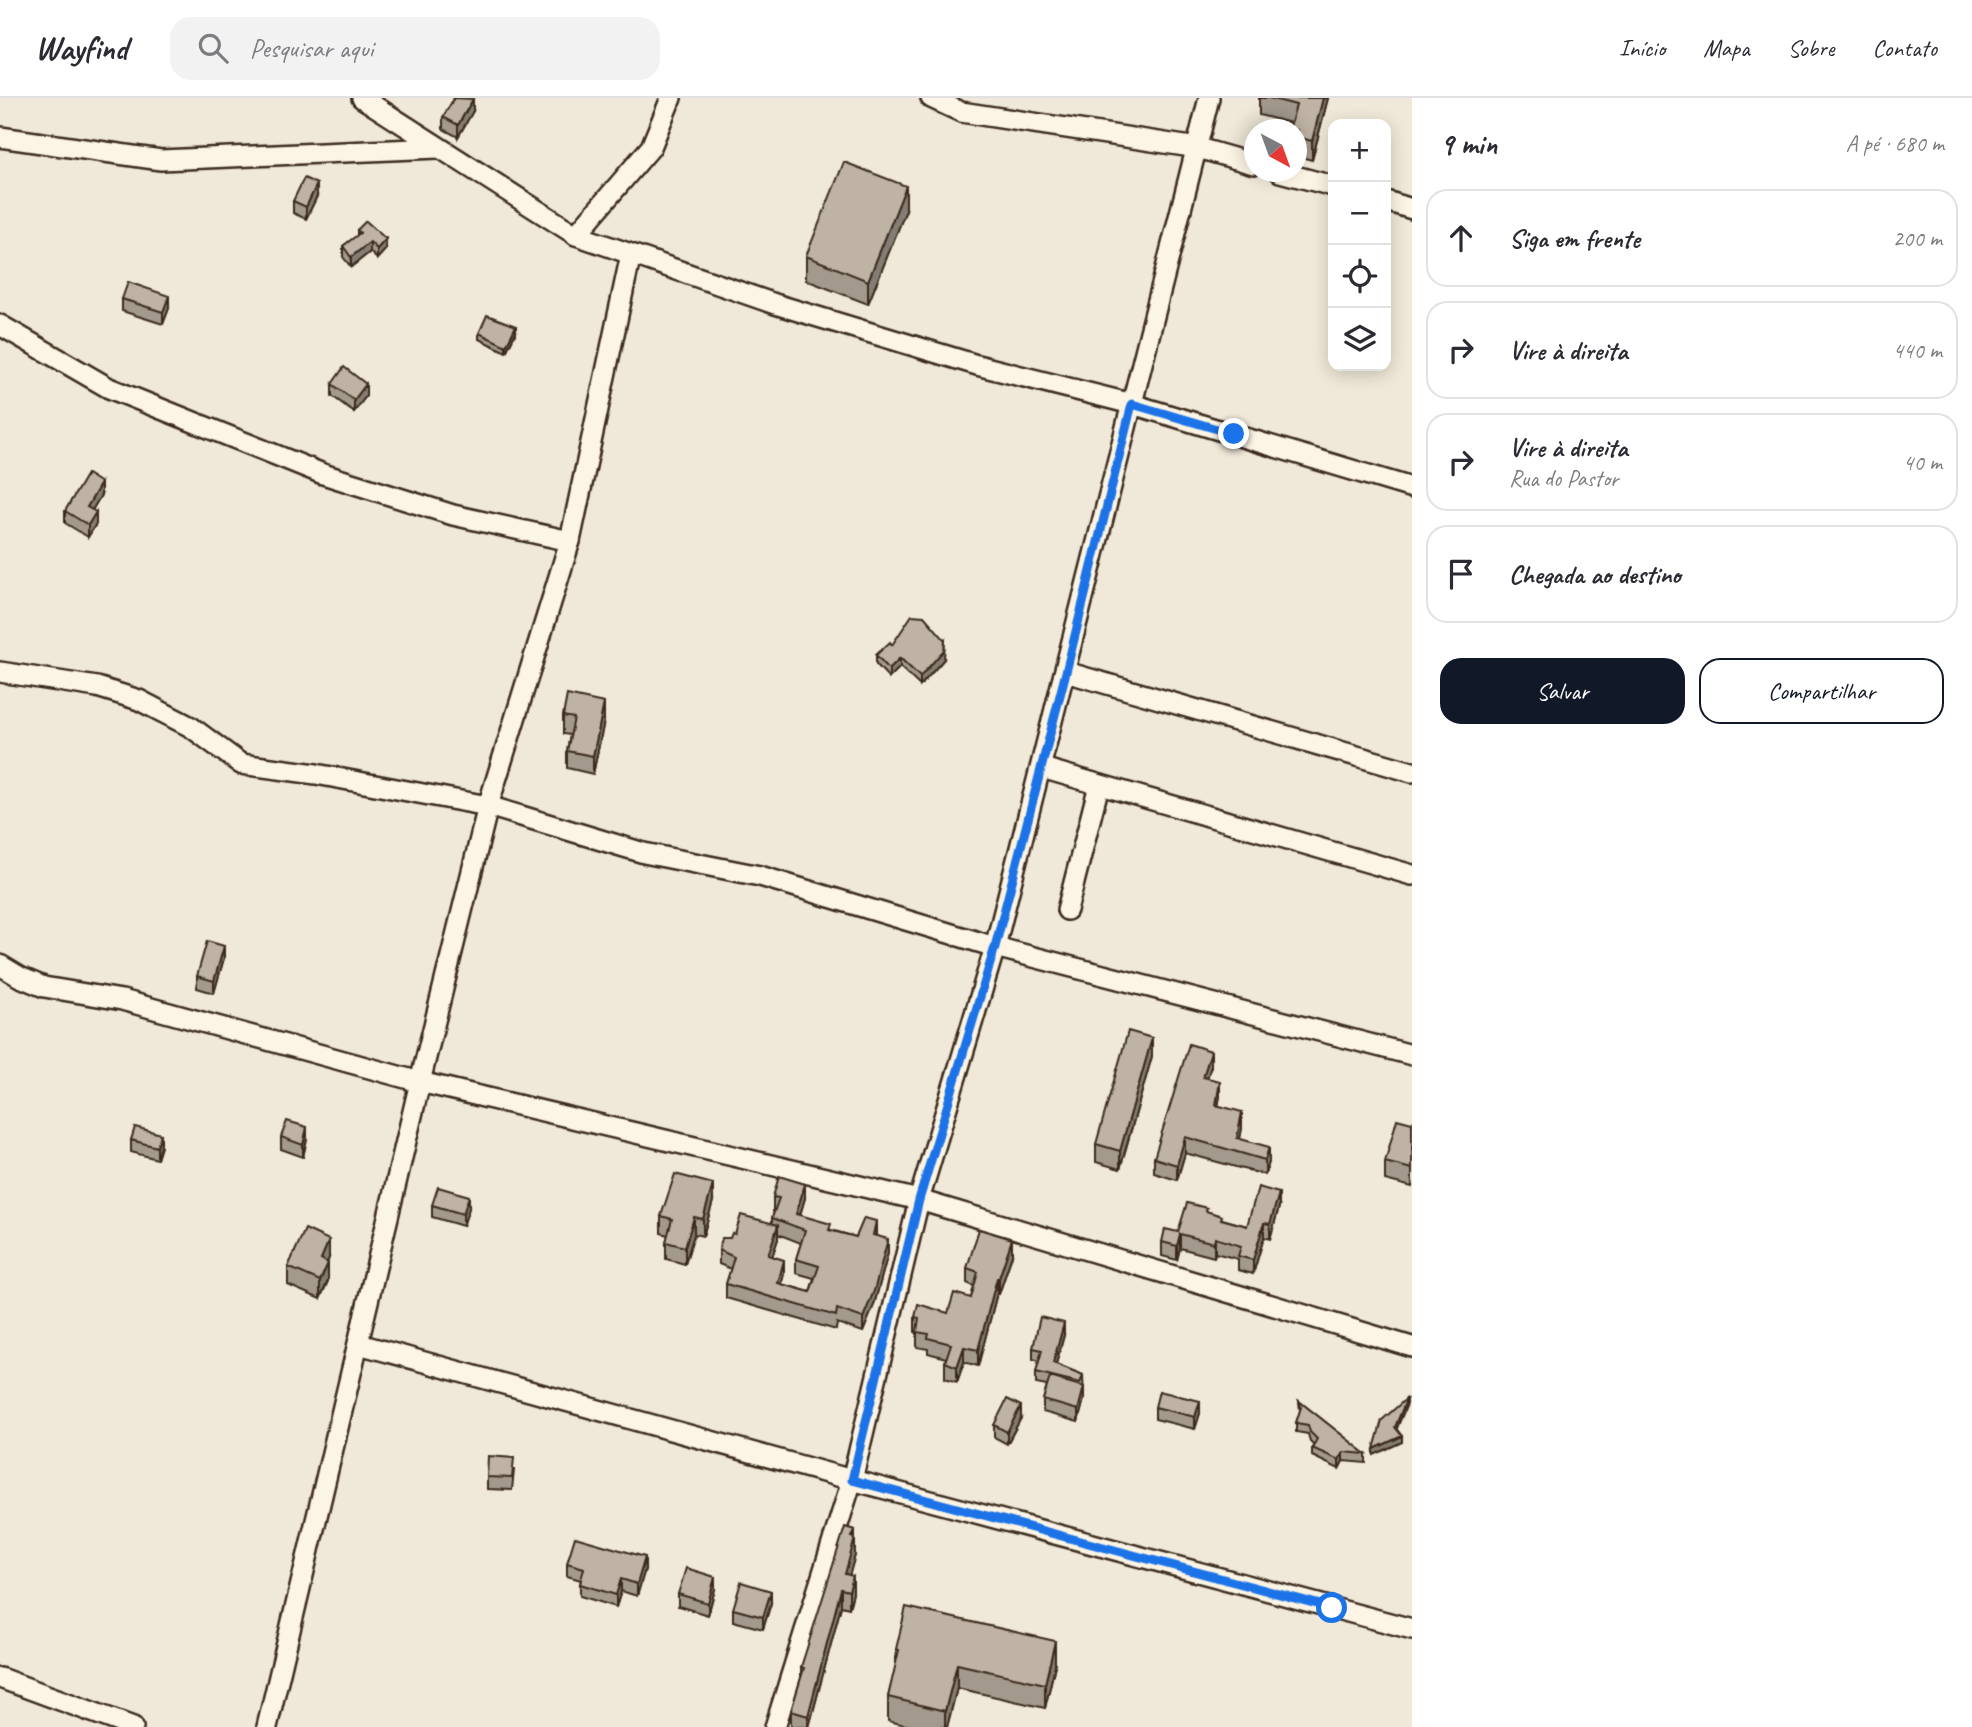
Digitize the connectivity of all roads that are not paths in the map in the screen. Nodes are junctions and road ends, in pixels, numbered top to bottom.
1 (362, 98) edge
2 (671, 98) edge
3 (931, 98) edge
4 (1209, 98) edge
5 (0, 137) edge
6 (438, 148) junction
7 (1198, 148) junction
8 (1244, 161) edge
9 (1307, 180) edge
10 (1328, 186) edge
11 (1391, 203) edge
12 (1412, 209) edge
13 (576, 235) junction
14 (631, 254) junction
15 (0, 325) edge
16 (1132, 404) junction
17 (1412, 488) edge
18 (570, 541) junction
19 (0, 672) edge
20 (1066, 672) junction
21 (1042, 768) junction
22 (1412, 772) edge
23 (1099, 785) junction
24 (488, 806) junction
25 (1412, 874) edge
26 (1068, 911) dead end
27 (995, 947) junction
28 (0, 965) edge
29 (1412, 1055) edge
30 (420, 1082) junction
31 (919, 1200) junction
32 (359, 1343) junction
33 (1412, 1347) edge
34 (852, 1480) junction
35 (1412, 1629) edge
36 (0, 1678) edge
37 (133, 1727) edge
38 (267, 1727) edge
39 (775, 1727) edge

1 - 6 street
2 - 13 street
3 - 7 street
4 - 7 street
5 - 6 street
6 - 13 street
7 - 8 street
7 - 16 street
9 - 10 street
11 - 12 street
13 - 14 street
14 - 16 street
14 - 18 street
15 - 18 street
16 - 17 street
16 - 20 street
18 - 24 street
19 - 24 street
20 - 21 street
20 - 22 street
21 - 23 street
21 - 27 street
23 - 25 street
23 - 26 street
24 - 27 street
24 - 30 street
27 - 29 street
27 - 31 street
28 - 30 street
30 - 31 street
30 - 32 street
31 - 33 street
31 - 34 street
32 - 34 street
32 - 38 street
34 - 35 street
34 - 39 street
36 - 37 street

